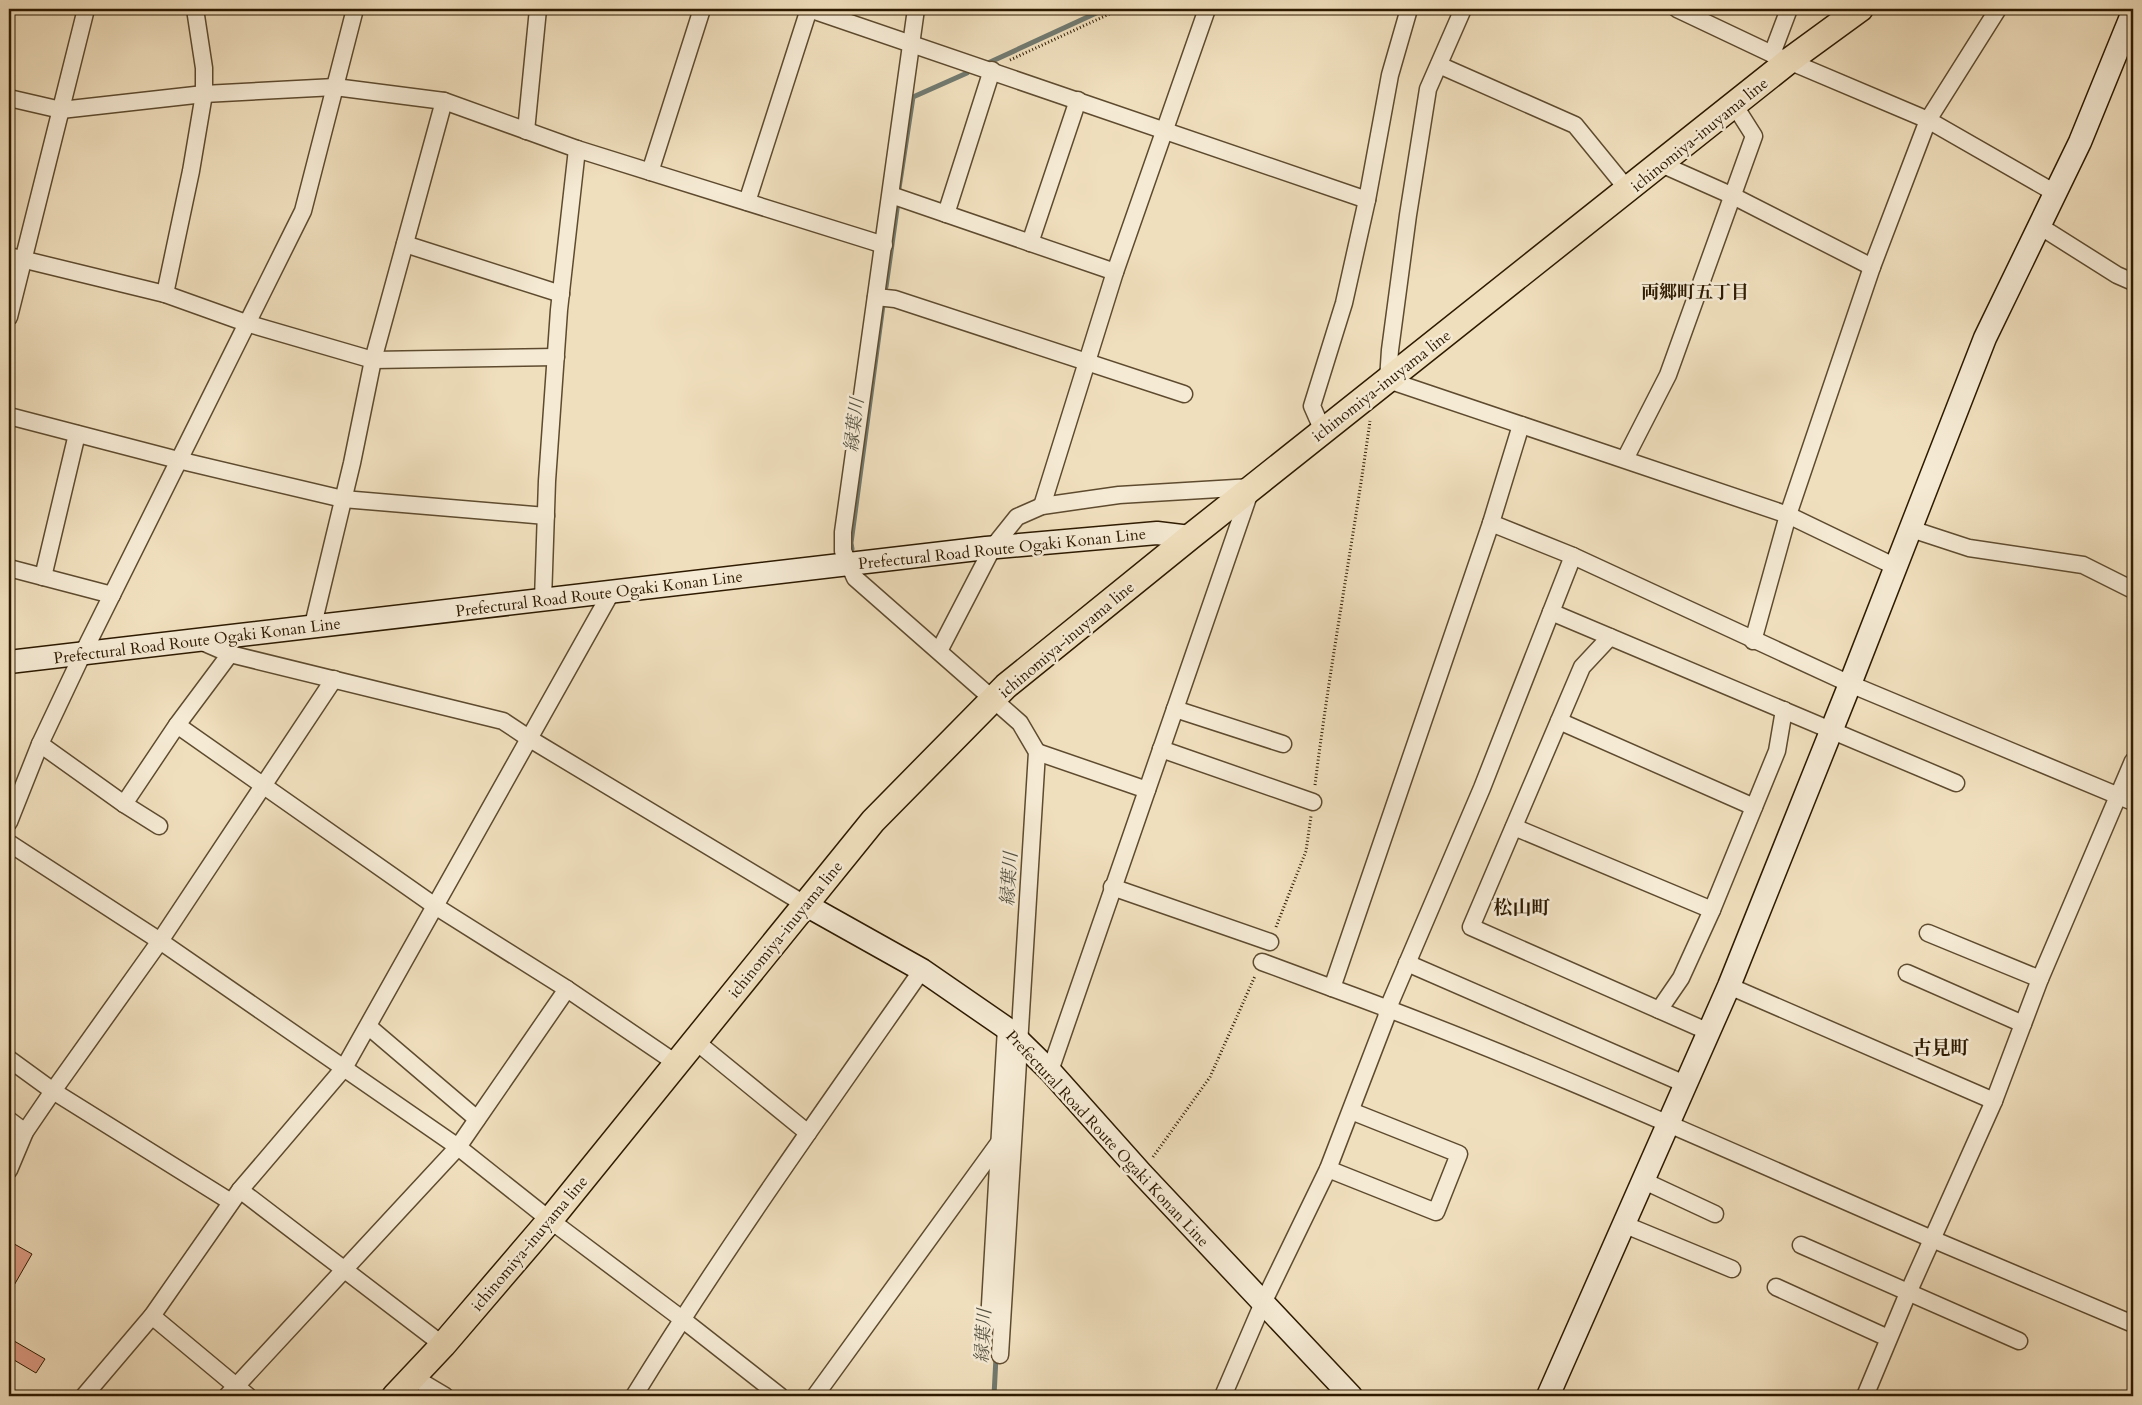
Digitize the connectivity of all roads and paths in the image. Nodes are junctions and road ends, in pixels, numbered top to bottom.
1 (86, 9) edge
2 (196, 9) edge
3 (354, 9) edge
4 (538, 9) edge
5 (702, 9) edge
6 (809, 9) edge
7 (916, 9) edge
8 (1120, 9) edge
9 (1207, 9) edge
10 (1409, 9) edge
11 (1463, 9) edge
12 (1677, 9) edge
13 (1789, 9) edge
14 (1860, 9) edge
15 (1998, 9) edge
16 (2133, 12) edge
17 (912, 43) junction
18 (1781, 57) junction
19 (1439, 65) junction
20 (990, 70) junction
21 (335, 87) junction
22 (204, 94) junction
23 (9, 98) edge
24 (1078, 100) junction
25 (444, 101) junction
26 (1735, 106) junction
27 (61, 110) junction
28 (1928, 120) junction
29 (1166, 130) junction
30 (526, 131) junction
31 (577, 149) junction
32 (1661, 164) junction
33 (650, 172) junction
34 (1628, 190) junction
35 (2057, 194) junction
36 (891, 195) junction
37 (1733, 196) junction
38 (1367, 200) junction
39 (748, 202) junction
40 (946, 214) junction
41 (2041, 227) junction
42 (1030, 243) junction
43 (405, 244) junction
44 (884, 244) junction
45 (16, 258) edge
46 (1872, 267) junction
47 (1115, 272) junction
48 (2133, 282) edge
49 (165, 294) junction
50 (561, 294) junction
51 (876, 296) junction
52 (9, 317) edge
53 (246, 323) junction
54 (556, 357) junction
55 (373, 360) junction
56 (1086, 362) junction
57 (1388, 380) junction
58 (1184, 394) dead end
59 (9, 416) edge
60 (1521, 424) junction
61 (1323, 430) junction
62 (77, 434) junction
63 (1625, 459) junction
64 (178, 460) junction
65 (1253, 488) junction
66 (343, 499) junction
67 (1042, 506) junction
68 (1788, 515) junction
69 (546, 516) junction
70 (1490, 523) junction
71 (1911, 529) junction
72 (1190, 536) junction
73 (993, 547) junction
74 (1573, 556) junction
75 (848, 564) junction
76 (1896, 567) junction
77 (9, 568) edge
78 (43, 577) junction
79 (2133, 590) edge
80 (612, 591) junction
81 (112, 595) junction
82 (543, 600) junction
83 (1551, 612) junction
84 (312, 625) junction
85 (1610, 637) junction
86 (199, 641) junction
87 (1753, 641) junction
88 (939, 652) junction
89 (84, 653) junction
90 (230, 654) junction
91 (9, 662) edge
92 (334, 679) junction
93 (1850, 684) junction
94 (994, 699) junction
95 (1175, 709) junction
96 (1784, 710) junction
97 (1559, 721) junction
98 (177, 725) junction
99 (1832, 730) junction
100 (530, 739) junction
101 (40, 744) junction
102 (1283, 744) dead end
103 (1161, 749) junction
104 (1037, 752) junction
105 (2133, 761) edge
106 (1956, 784) dead end
107 (263, 785) junction
108 (1147, 790) junction
109 (2126, 799) edge
110 (1313, 802) dead end
111 (124, 804) junction
112 (1754, 807) junction
113 (9, 822) edge
114 (159, 826) dead end
115 (1514, 827) junction
116 (9, 843) edge
117 (1112, 888) junction
118 (806, 905) junction
119 (435, 906) junction
120 (1712, 910) junction
121 (1928, 934) dead end
122 (160, 941) junction
123 (1270, 942) dead end
124 (1262, 962) dead end
125 (1407, 963) junction
126 (922, 970) junction
127 (1907, 973) dead end
128 (2040, 980) junction
129 (1729, 986) junction
130 (1332, 988) junction
131 (567, 989) junction
132 (1388, 1008) junction
133 (1659, 1010) junction
134 (2023, 1024) junction
135 (369, 1027) junction
136 (1709, 1032) junction
137 (1012, 1034) junction
138 (694, 1040) junction
139 (9, 1059) edge
140 (676, 1063) junction
141 (344, 1068) junction
142 (1050, 1071) junction
143 (1685, 1084) junction
144 (53, 1090) junction
145 (1994, 1101) junction
146 (1351, 1111) junction
147 (477, 1119) junction
148 (9, 1120) edge
149 (1668, 1122) junction
150 (26, 1132) junction
151 (808, 1133) junction
152 (458, 1146) junction
153 (1005, 1150) junction
154 (1328, 1168) junction
155 (9, 1170) edge
156 (1642, 1180) junction
157 (235, 1196) junction
158 (1715, 1214) dead end
159 (550, 1220) junction
160 (1623, 1224) junction
161 (1932, 1239) junction
162 (1801, 1245) dead end
163 (999, 1262) junction
164 (1732, 1269) dead end
165 (345, 1270) junction
166 (1776, 1286) dead end
167 (1908, 1293) junction
168 (1263, 1303) junction
169 (152, 1316) junction
170 (682, 1319) junction
171 (990, 1322) dead end
172 (2133, 1324) edge
173 (1888, 1338) junction
174 (2018, 1341) dead end
175 (443, 1345) junction
176 (1000, 1355) dead end
177 (414, 1377) junction
178 (237, 1393) edge
179 (84, 1396) edge
180 (395, 1396) edge
181 (445, 1396) edge
182 (634, 1396) edge
183 (780, 1396) edge
184 (814, 1396) edge
185 (1223, 1396) edge
186 (1351, 1396) edge
187 (1548, 1396) edge
188 (1865, 1396) edge

1 - 27 street
2 - 22 street
3 - 21 street
4 - 30 street
5 - 33 street
6 - 17 street
6 - 39 street
7 - 17 street
8 - 20 path
9 - 29 street
10 - 38 street
11 - 19 street
12 - 18 street
13 - 18 street
14 - 18 main road, ichinomiya-inuyama line
15 - 28 street
16 - 35 main road
17 - 20 street
17 - 36 street
18 - 26 main road, ichinomiya-inuyama line
18 - 28 street
19 - 34 street
19 - 57 street
20 - 24 street
20 - 40 street
21 - 22 street
21 - 25 street
21 - 53 street
22 - 27 street
22 - 49 street
23 - 27 street
24 - 29 street
24 - 42 street
25 - 30 street
25 - 43 street
26 - 32 main road, ichinomiya-inuyama line
26 - 37 street
27 - 45 street
28 - 35 street
28 - 46 street
29 - 38 street
29 - 47 street
30 - 31 street
31 - 33 street
31 - 50 street
32 - 34 main road, ichinomiya-inuyama line
32 - 37 street
33 - 39 street
34 - 57 main road, ichinomiya-inuyama line
35 - 41 main road
36 - 40 street
36 - 44 street
37 - 46 street
37 - 63 street
38 - 61 street
39 - 44 street
40 - 42 street
41 - 48 street
41 - 71 main road
42 - 47 street
43 - 50 street
43 - 55 street
44 - 51 street
45 - 49 street
45 - 52 street
46 - 68 street
47 - 56 street
49 - 53 street
50 - 54 street
51 - 56 street
51 - 75 street
53 - 55 street
53 - 64 street
54 - 55 street
54 - 69 street
55 - 66 street
56 - 58 street
56 - 67 street
57 - 60 street
57 - 61 main road, ichinomiya-inuyama line
59 - 62 street
60 - 63 street
60 - 70 street
61 - 65 main road, ichinomiya-inuyama line
62 - 64 street
62 - 78 street
63 - 68 street
64 - 66 street
64 - 81 street
65 - 67 street
65 - 72 main road, ichinomiya-inuyama line
65 - 95 street
66 - 69 street
66 - 84 street
67 - 73 street
68 - 76 street
68 - 87 street
69 - 82 street
70 - 74 street
70 - 130 street
71 - 76 main road
71 - 79 street
72 - 73 main road, Prefectural Road Route Ogaki Konan Line
72 - 94 main road, ichinomiya-inuyama line
73 - 75 main road, Prefectural Road Route Ogaki Konan Line
73 - 88 street
74 - 83 street
74 - 87 street
75 - 80 main road, Prefectural Road Route Ogaki Konan Line
75 - 88 street
76 - 93 main road
77 - 78 street
78 - 81 street
80 - 82 main road, Prefectural Road Route Ogaki Konan Line
80 - 100 street
81 - 89 street
82 - 84 main road, Prefectural Road Route Ogaki Konan Line
83 - 85 street
83 - 125 street
84 - 86 main road, Prefectural Road Route Ogaki Konan Line
85 - 96 street
85 - 97 street
86 - 89 main road, Prefectural Road Route Ogaki Konan Line
86 - 90 street
87 - 93 street
88 - 94 street
89 - 91 main road, Prefectural Road Route Ogaki Konan Line
89 - 101 street
90 - 92 street
90 - 98 street
92 - 100 street
92 - 107 street
93 - 99 main road
93 - 109 street
94 - 104 street
94 - 118 main road, ichinomiya-inuyama line
95 - 102 street
95 - 103 street
96 - 99 street
96 - 112 street
97 - 112 street
97 - 115 street
98 - 107 street
98 - 111 street
99 - 106 street
99 - 129 main road
100 - 118 street
100 - 119 street
101 - 111 street
101 - 113 street
103 - 108 street
103 - 110 street
104 - 108 street
104 - 137 street
105 - 109 street
107 - 119 street
107 - 122 street
108 - 117 street
109 - 128 street
111 - 114 street
112 - 120 street
115 - 120 street
115 - 133 street
116 - 122 street
117 - 123 street
117 - 142 street
118 - 126 main road, Prefectural Road Route Ogaki Konan Line
118 - 138 main road, ichinomiya-inuyama line
119 - 131 street
119 - 135 street
120 - 133 street
121 - 128 street
122 - 141 street
122 - 144 street
124 - 130 street
125 - 132 street
125 - 143 street
126 - 137 main road, Prefectural Road Route Ogaki Konan Line
126 - 151 street
127 - 134 street
128 - 134 street
129 - 136 main road
129 - 145 street
130 - 132 street
131 - 140 street
131 - 147 street
132 - 146 street
132 - 149 street
133 - 136 street
134 - 145 street
135 - 141 street
135 - 147 street
136 - 143 main road
137 - 142 main road, Prefectural Road Route Ogaki Konan Line
137 - 153 street
138 - 140 main road, ichinomiya-inuyama line
138 - 151 street
139 - 144 street
140 - 159 main road, ichinomiya-inuyama line
141 - 152 street
141 - 157 street
142 - 168 main road, Prefectural Road Route Ogaki Konan Line
143 - 149 main road
144 - 150 street
144 - 157 street
145 - 161 street
146 - 154 street
146 - 154 street
147 - 152 street
148 - 150 street
149 - 156 main road
149 - 161 street
150 - 155 street
151 - 170 street
152 - 159 street
152 - 165 street
153 - 163 street
153 - 184 street
154 - 168 street
156 - 158 street
156 - 160 main road
157 - 165 street
157 - 169 street
159 - 170 street
159 - 175 main road, ichinomiya-inuyama line
160 - 164 street
160 - 187 main road
161 - 167 street
161 - 172 street
162 - 167 street
163 - 171 street
163 - 176 street
165 - 175 street
165 - 178 street
166 - 173 street
167 - 173 street
167 - 174 street
168 - 185 street
168 - 186 main road, Prefectural Road Route Ogaki Konan Line
169 - 178 street
169 - 179 street
170 - 182 street
170 - 183 street
173 - 188 street
175 - 177 main road, ichinomiya-inuyama line
177 - 180 main road, ichinomiya-inuyama line
177 - 181 street

